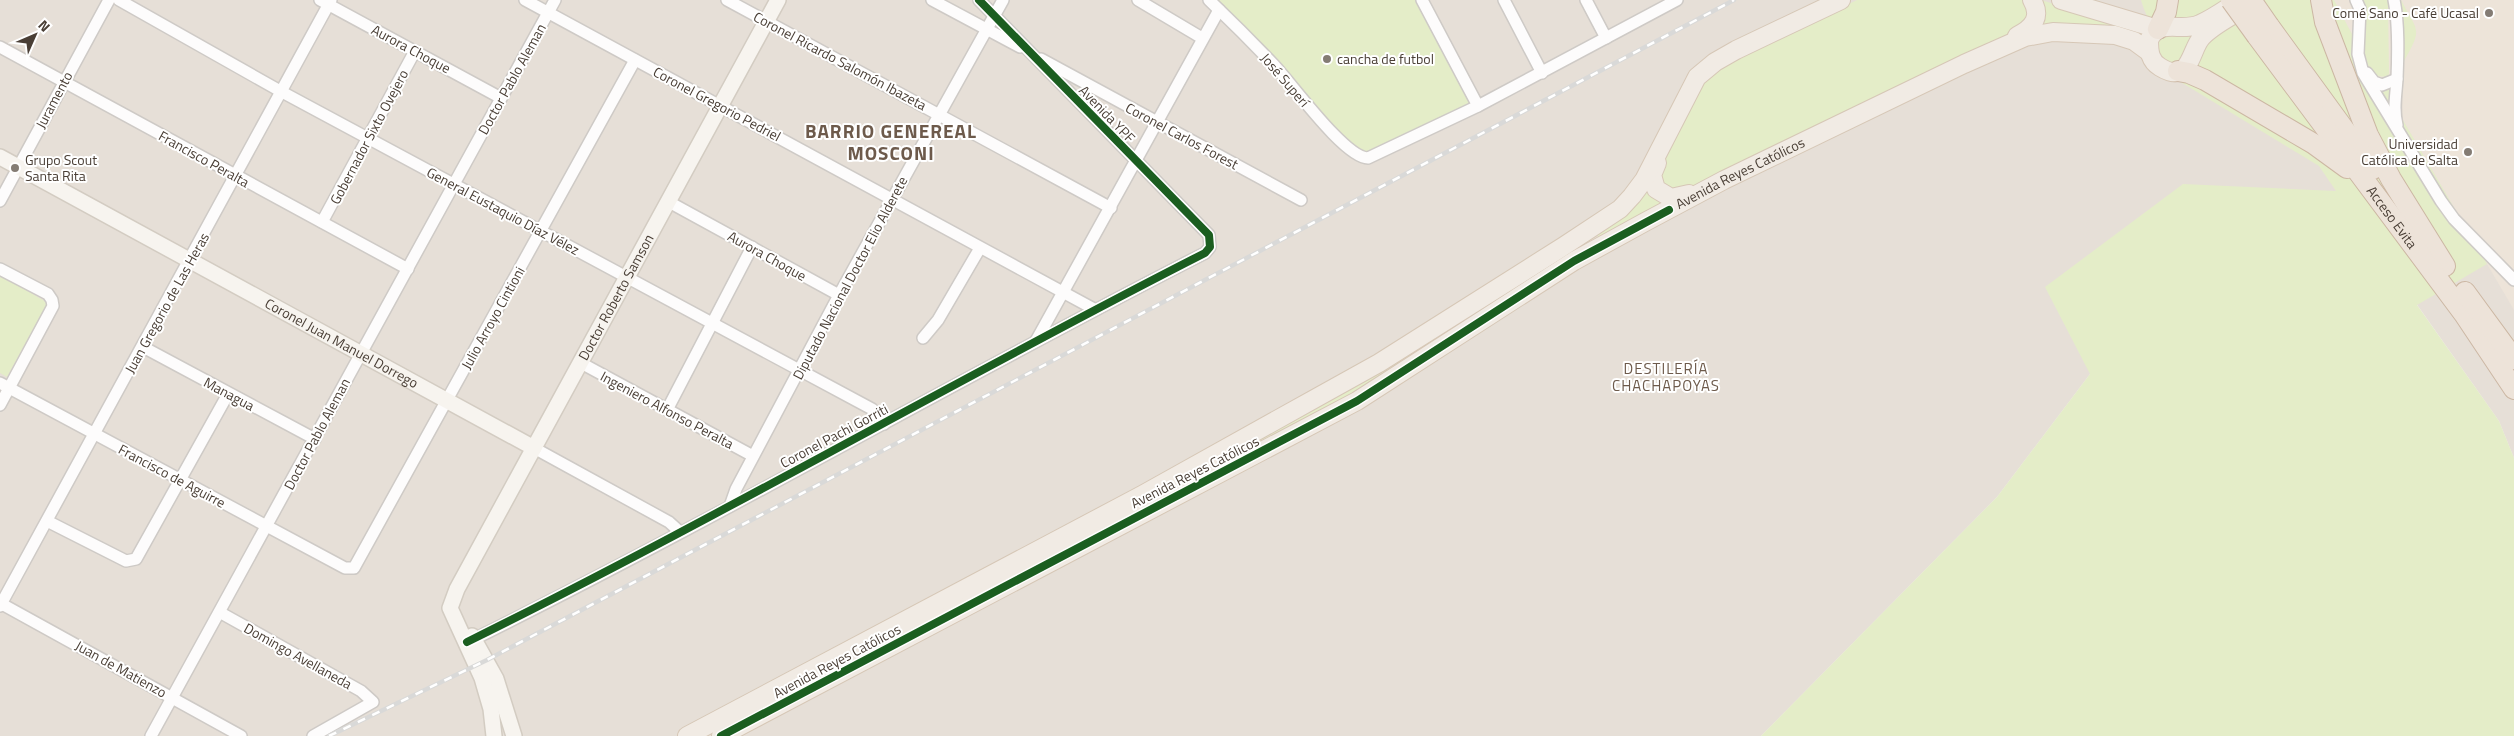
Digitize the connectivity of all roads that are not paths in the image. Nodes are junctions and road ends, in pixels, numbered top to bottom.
1 (109, 0) edge
2 (119, 0) edge
3 (525, 0) edge
4 (555, 0) edge
5 (727, 0) edge
6 (778, 0) edge
7 (932, 0) edge
8 (979, 0) edge
9 (1003, 0) edge
10 (1138, 0) edge
11 (1209, 0) edge
12 (1422, 0) edge
13 (1504, 0) edge
14 (1586, 0) edge
15 (1677, 0) edge
16 (1840, 0) edge
17 (2032, 0) edge
18 (2061, 0) edge
19 (2168, 0) edge
20 (2232, 0) edge
21 (2240, 0) edge
22 (2251, 0) edge
23 (2258, 0) edge
24 (2321, 0) edge
25 (2356, 0) edge
26 (2394, 0) edge
27 (327, 2) edge
28 (1219, 10) junction
29 (548, 12) junction
30 (994, 16) junction
31 (766, 22) junction
32 (2158, 29) junction
33 (986, 30) junction
34 (2263, 31) junction
35 (1202, 38) junction
36 (1606, 38) junction
37 (0, 47) edge
38 (415, 51) junction
39 (2149, 52) junction
40 (1031, 53) junction
41 (635, 60) junction
42 (1964, 64) junction
43 (2360, 64) junction
44 (2178, 71) junction
45 (1542, 73) junction
46 (2397, 79) junction
47 (64, 81) junction
48 (282, 92) junction
49 (501, 98) junction
50 (720, 106) junction
51 (1478, 106) junction
52 (939, 114) junction
53 (1678, 114) junction
54 (1158, 123) junction
55 (2399, 134) junction
56 (369, 139) junction
57 (0, 157) edge
58 (1136, 162) junction
59 (18, 167) junction
60 (236, 177) junction
61 (1724, 180) junction
62 (454, 184) junction
63 (892, 199) junction
64 (0, 200) edge
65 (1301, 200) dead end
66 (669, 202) junction
67 (1111, 208) junction
68 (2387, 211) junction
69 (322, 222) junction
70 (540, 230) junction
71 (752, 247) junction
72 (1210, 247) joint
73 (980, 248) junction
74 (191, 259) junction
75 (2445, 266) junction
76 (0, 269) edge
77 (408, 269) junction
78 (626, 278) junction
79 (2514, 280) edge
80 (1064, 294) junction
81 (839, 295) junction
82 (1094, 309) junction
83 (713, 325) junction
84 (923, 338) dead end
85 (1036, 342) junction
86 (143, 347) junction
87 (360, 353) junction
88 (2514, 360) edge
89 (581, 363) junction
90 (800, 371) junction
91 (5, 386) edge
92 (2514, 389) edge
93 (228, 394) junction
94 (447, 402) junction
95 (0, 405) edge
96 (667, 410) junction
97 (884, 424) junction
98 (95, 435) junction
99 (315, 439) junction
100 (534, 448) junction
101 (753, 456) junction
102 (180, 480) junction
103 (730, 506) junction
104 (47, 521) junction
105 (268, 526) junction
106 (680, 532) junction
107 (345, 568) joint
108 (0, 604) edge
109 (221, 613) junction
110 (470, 641) junction
111 (172, 698) junction
112 (153, 733) edge
113 (141, 736) edge
114 (241, 736) edge
115 (313, 736) edge
116 (494, 736) edge
117 (514, 736) edge
118 (687, 736) edge
119 (721, 736) edge

1 - 47 street, Juramento
2 - 48 street, General Eustaquio Díaz Vélez
3 - 29 street, Coronel Gregorio Pedriel
4 - 29 street, Doctor Pablo Aleman
5 - 31 street, Coronel Ricardo Salomón Ibazeta
6 - 31 street, Doctor Roberto Samson
7 - 33 street, Coronel Carlos Forest
8 - 30 street, Avenida YPF
9 - 30 street, Diputado Nacional Doctor Elio Alderete
10 - 35 street
11 - 28 street, José Superí
12 - 51 street
13 - 45 street
14 - 36 street
15 - 36 street
16 - 53 main road, Avenida Reyes Católicos
17 - 42 main road
18 - 32 main road
19 - 32 highway
20 - 34 highway, Acceso Evita, bridge
21 - 32 main road
22 - 34 highway, Acceso Evita, bridge
23 - 44 main road
24 - 75 highway
25 - 43 street
26 - 46 street
27 - 38 street, Aurora Choque
27 - 48 street, Juan Gregorio de Las Heras
28 - 35 street
28 - 51 street, José Superí
29 - 41 street, Coronel Gregorio Pedriel
29 - 49 street, Doctor Pablo Aleman
30 - 33 street, Diputado Nacional Doctor Elio Alderete
30 - 40 street, Avenida YPF
31 - 50 street, Doctor Roberto Samson
31 - 52 street, Coronel Ricardo Salomón Ibazeta
32 - 39 main road
33 - 40 street, Coronel Carlos Forest
33 - 52 street, Diputado Nacional Doctor Elio Alderete
34 - 68 highway, Acceso Evita
34 - 75 highway, Acceso Evita
35 - 54 street
36 - 45 street
37 - 47 street, Francisco Peralta
38 - 49 street, Aurora Choque
38 - 56 street, Gobernador Sixto Ovejero
39 - 42 main road, Avenida Reyes Católicos
39 - 44 main road, Avenida Reyes Católicos
40 - 54 street, Coronel Carlos Forest
40 - 58 street, Avenida YPF
41 - 50 street, Coronel Gregorio Pedriel
41 - 70 street, Julio Arroyo Cintioni
42 - 61 main road, Avenida Reyes Católicos
43 - 46 street
43 - 55 street
44 - 68 highway
45 - 51 street
46 - 55 street
47 - 59 street, Juramento
47 - 60 street, Francisco Peralta
48 - 56 street, General Eustaquio Díaz Vélez
48 - 60 street, Juan Gregorio de Las Heras
49 - 62 street, Doctor Pablo Aleman
50 - 63 street, Coronel Gregorio Pedriel
50 - 66 street, Doctor Roberto Samson
52 - 63 street, Diputado Nacional Doctor Elio Alderete
52 - 67 street, Coronel Ricardo Salomón Ibazeta
53 - 61 main road
53 - 118 main road, Avenida Reyes Católicos
54 - 58 street
54 - 65 street, Coronel Carlos Forest
55 - 79 street
56 - 62 street, General Eustaquio Díaz Vélez
56 - 69 street, Gobernador Sixto Ovejero
57 - 59 street, Coronel Juan Manuel Dorrego
58 - 67 street
58 - 72 street, Avenida YPF
59 - 64 street, Juramento
59 - 74 street, Coronel Juan Manuel Dorrego
60 - 69 street, Francisco Peralta
60 - 74 street, Juan Gregorio de Las Heras
61 - 119 main road, Avenida Reyes Católicos
62 - 70 street, General Eustaquio Díaz Vélez
62 - 77 street, Doctor Pablo Aleman
63 - 73 street, Coronel Gregorio Pedriel
63 - 81 street, Diputado Nacional Doctor Elio Alderete
66 - 71 street, Aurora Choque
66 - 78 street, Doctor Roberto Samson
67 - 80 street
68 - 92 highway, Acceso Evita
69 - 77 street, Francisco Peralta
70 - 78 street, General Eustaquio Díaz Vélez
70 - 94 street, Julio Arroyo Cintioni
71 - 81 street, Aurora Choque
71 - 83 street
72 - 82 street, Coronel Pachi Gorriti
73 - 80 street, Coronel Gregorio Pedriel
73 - 84 street
74 - 86 street, Juan Gregorio de Las Heras
74 - 87 street, Coronel Juan Manuel Dorrego
75 - 88 highway, Acceso Evita
76 - 91 street
77 - 87 street, Doctor Pablo Aleman
78 - 83 street, General Eustaquio Díaz Vélez
78 - 89 street, Doctor Roberto Samson
80 - 82 street, Coronel Gregorio Pedriel
80 - 85 street
81 - 90 street, Diputado Nacional Doctor Elio Alderete
82 - 85 street, Coronel Pachi Gorriti
83 - 90 street, General Eustaquio Díaz Vélez
83 - 96 street
85 - 97 street, Coronel Pachi Gorriti
86 - 93 street, Managua
86 - 98 street, Juan Gregorio de Las Heras
87 - 94 street, Coronel Juan Manuel Dorrego
87 - 99 street, Doctor Pablo Aleman
89 - 96 street, Ingeniero Alfonso Peralta
89 - 100 street, Doctor Roberto Samson
90 - 97 street, General Eustaquio Díaz Vélez
90 - 101 street, Diputado Nacional Doctor Elio Alderete
91 - 95 street
91 - 98 street, Francisco de Aguirre
93 - 99 street, Managua
93 - 102 street
94 - 100 street, Coronel Juan Manuel Dorrego
94 - 107 street, Julio Arroyo Cintioni
96 - 101 street, Ingeniero Alfonso Peralta
97 - 103 street, Coronel Pachi Gorriti
98 - 102 street, Francisco de Aguirre
98 - 104 street, Juan Gregorio de Las Heras
99 - 105 street, Doctor Pablo Aleman
100 - 106 street, Coronel Juan Manuel Dorrego
100 - 110 street, Doctor Roberto Samson
101 - 103 street, Diputado Nacional Doctor Elio Alderete
102 - 104 street
102 - 105 street, Francisco de Aguirre
103 - 106 street, Coronel Pachi Gorriti
104 - 108 street, Juan Gregorio de Las Heras
105 - 107 street, Francisco de Aguirre
105 - 109 street, Doctor Pablo Aleman
106 - 110 street, Coronel Pachi Gorriti
108 - 111 street, Juan de Matienzo
109 - 111 street, Doctor Pablo Aleman
109 - 115 street, Domingo Avellaneda
110 - 116 street, Doctor Roberto Samson
110 - 117 street, Doctor Roberto Samson
111 - 112 street, Doctor Pablo Aleman
111 - 114 street, Juan de Matienzo
112 - 113 street

